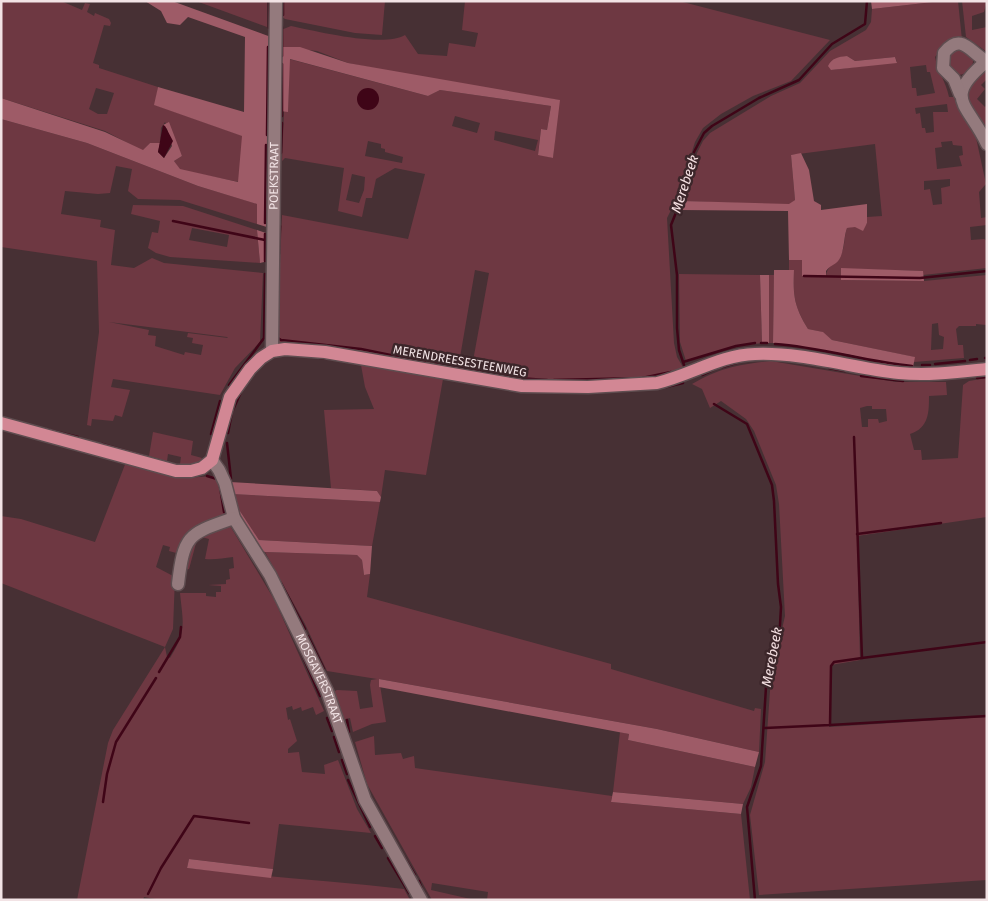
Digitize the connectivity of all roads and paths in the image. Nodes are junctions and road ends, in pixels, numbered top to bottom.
1 (276, 1) edge
2 (986, 61) edge
3 (960, 94) junction
4 (987, 144) edge
5 (272, 351) junction
6 (987, 369) edge
7 (1, 423) edge
8 (212, 460) junction
9 (234, 518) junction
10 (178, 584) dead end
11 (421, 900) edge

1 - 5 street, POEKSTRAAT
2 - 3 street
2 - 3 street
3 - 4 street
5 - 6 main road, MERENDREESESTEENWEG
5 - 8 main road
7 - 8 main road
8 - 9 street, MOSGAVERSTRAAT
9 - 10 street
9 - 11 street, MOSGAVERSTRAAT

